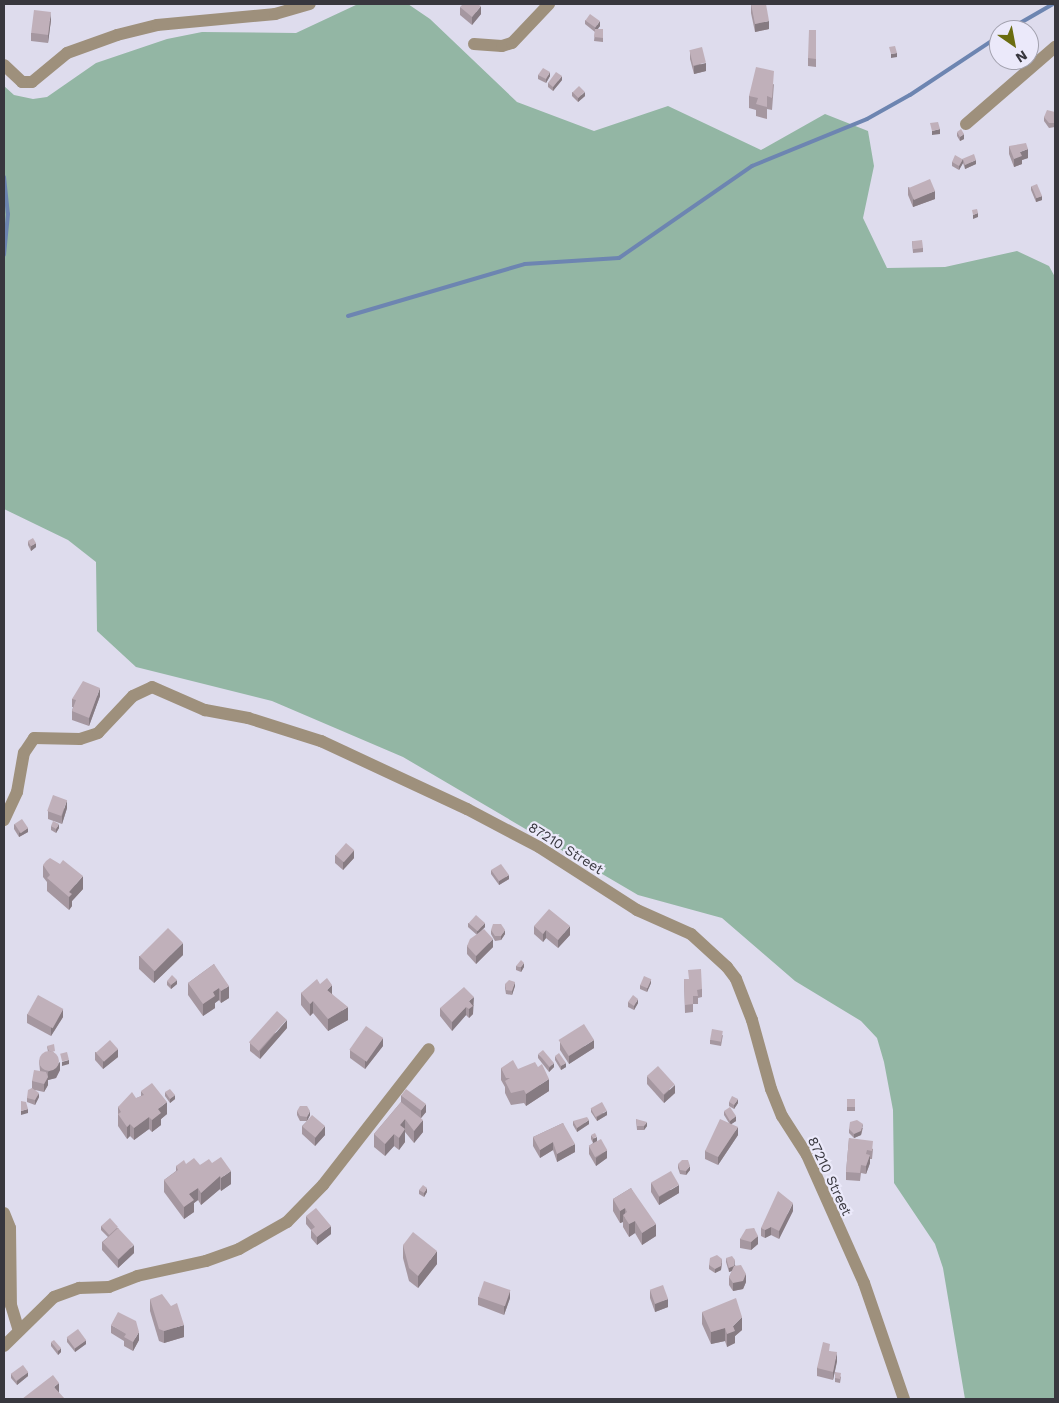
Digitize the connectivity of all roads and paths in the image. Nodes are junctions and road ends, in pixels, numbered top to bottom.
1 (310, 4) edge
2 (549, 4) edge
3 (474, 44) dead end
4 (1055, 47) edge
5 (4, 64) edge
6 (966, 124) dead end
7 (4, 820) edge
8 (429, 1049) dead end
9 (4, 1213) edge
10 (18, 1328) junction
11 (4, 1346) edge
12 (904, 1399) edge

1 - 5 street
2 - 3 street
4 - 6 street
7 - 12 street, 87210 Street
8 - 10 street
9 - 10 street
10 - 11 street

